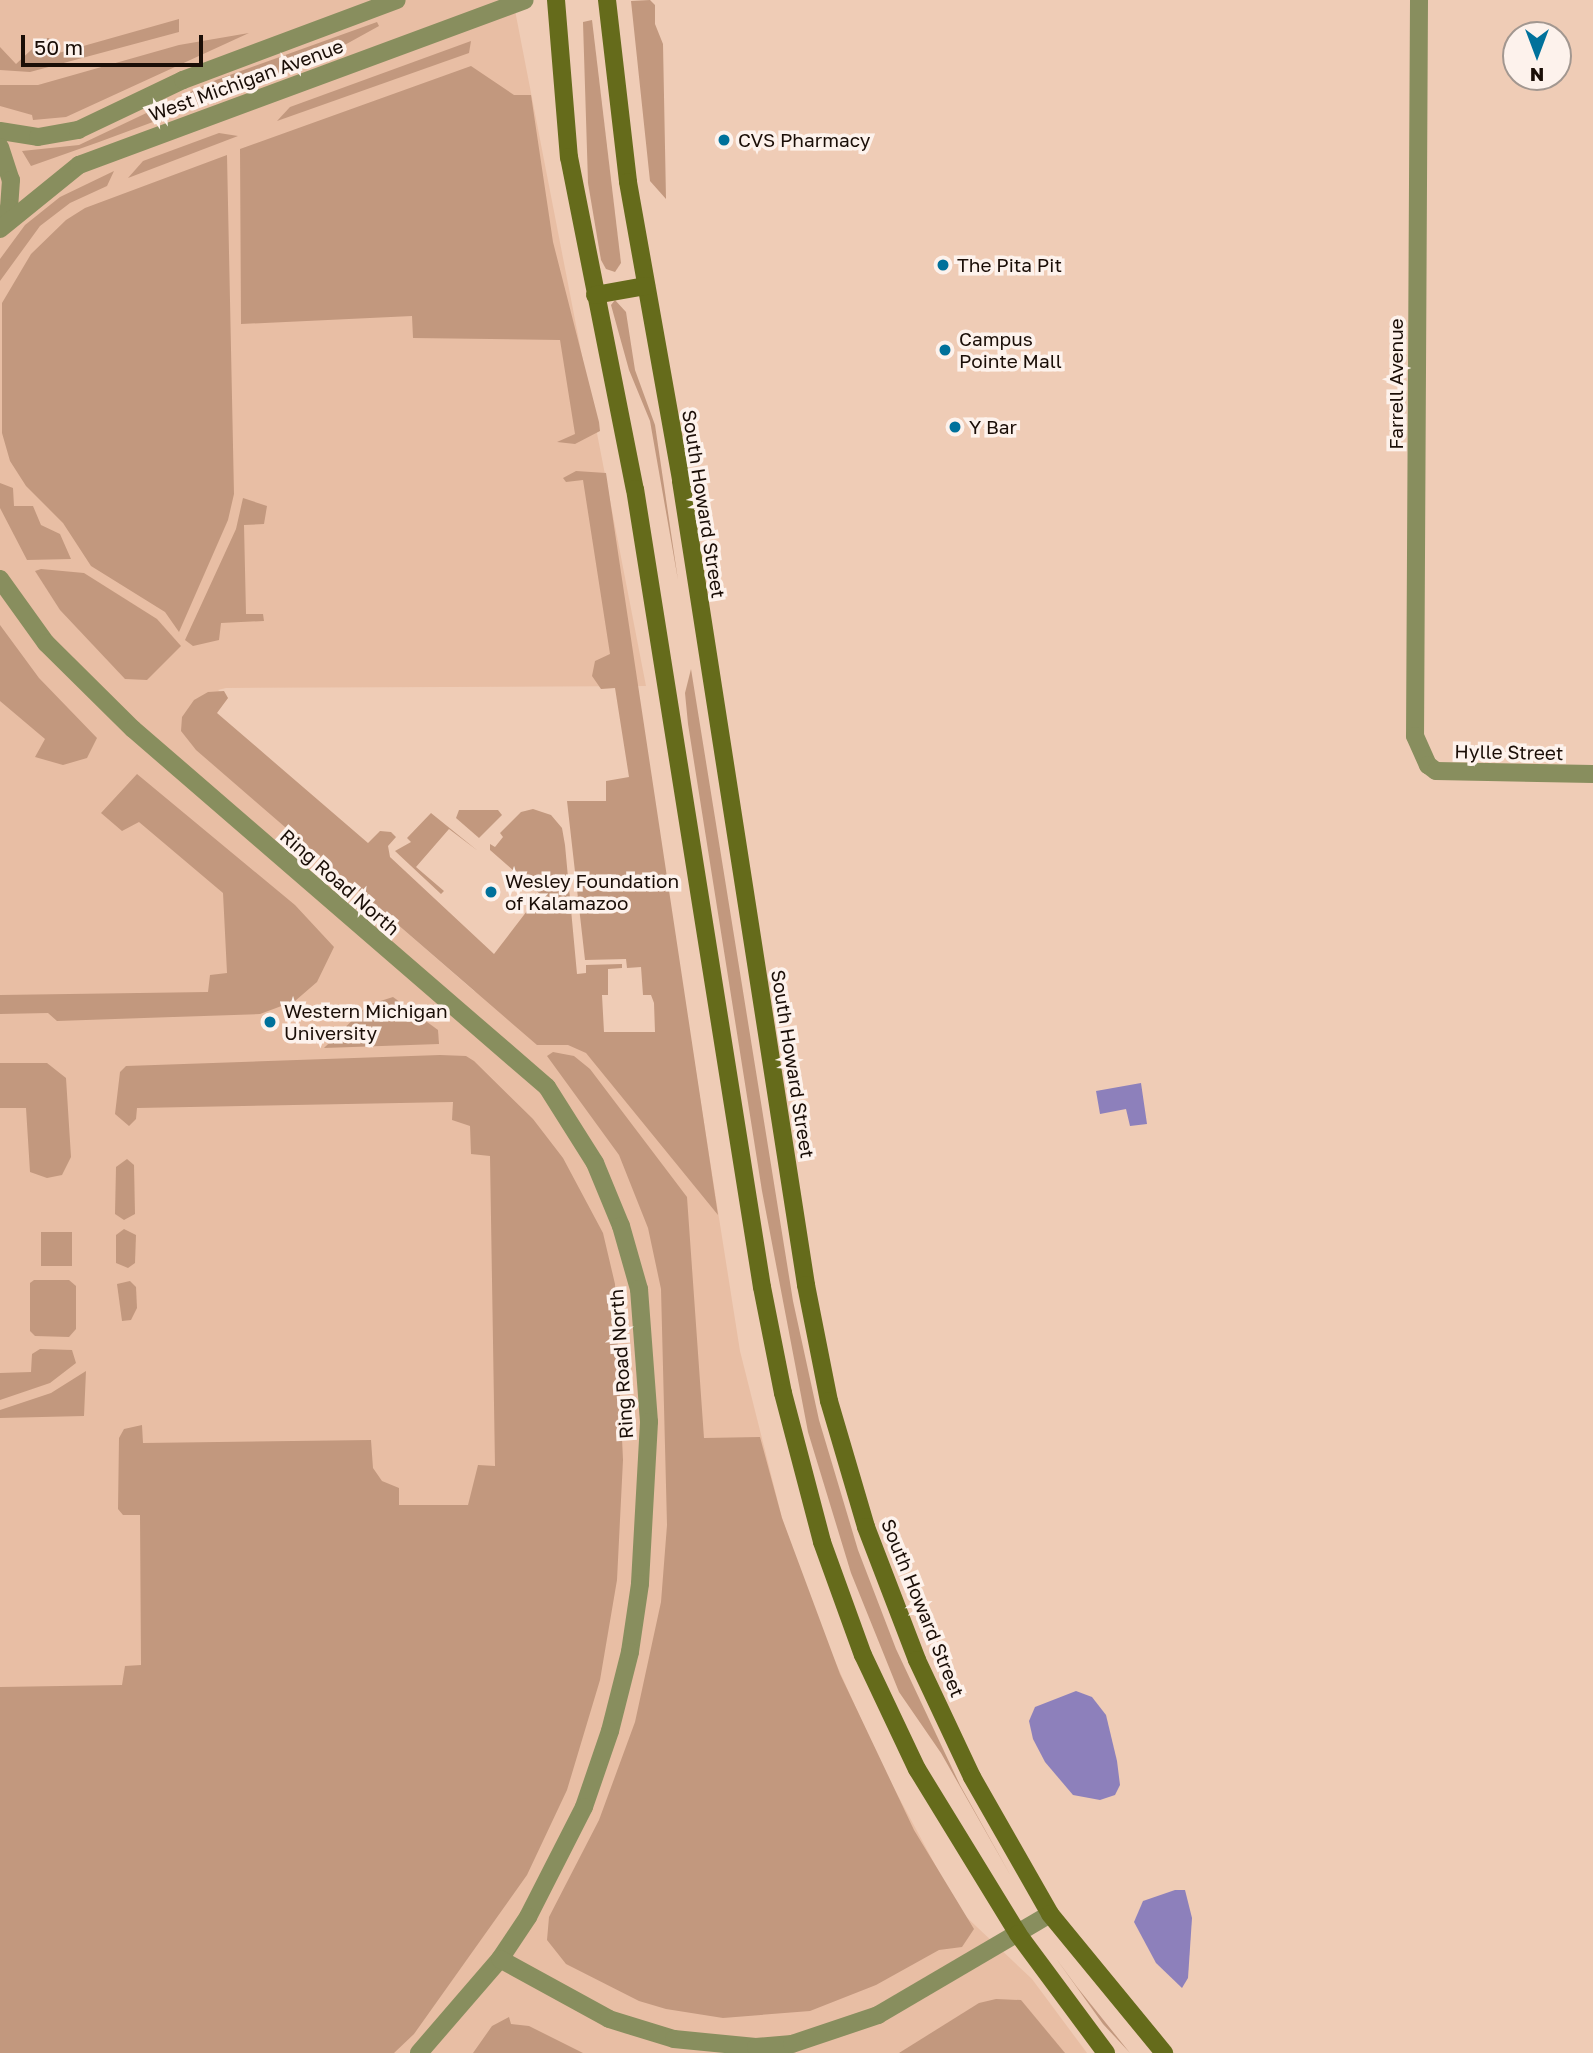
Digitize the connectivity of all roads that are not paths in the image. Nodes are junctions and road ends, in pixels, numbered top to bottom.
1 (397, 0) edge
2 (524, 0) edge
3 (556, 0) edge
4 (607, 0) edge
5 (1419, 0) edge
6 (0, 131) edge
7 (0, 147) edge
8 (0, 228) edge
9 (646, 286) junction
10 (595, 295) junction
11 (0, 579) edge
12 (1427, 765) joint
13 (1593, 774) edge
14 (1050, 1914) junction
15 (1018, 1934) junction
16 (500, 1959) junction
17 (419, 2053) edge
18 (1106, 2053) edge
19 (1164, 2053) edge

1 - 6 street, West Michigan Avenue
2 - 8 street, West Michigan Avenue
3 - 10 street
4 - 9 street, South Howard Street
5 - 12 street, Farrell Avenue
7 - 8 street
9 - 10 street
9 - 14 street, South Howard Street
10 - 15 street
11 - 16 street, Ring Road North
12 - 13 street, Hylle Street
14 - 15 street
14 - 19 street, South Howard Street
15 - 16 street
15 - 18 street
16 - 17 street, Ring Road North

